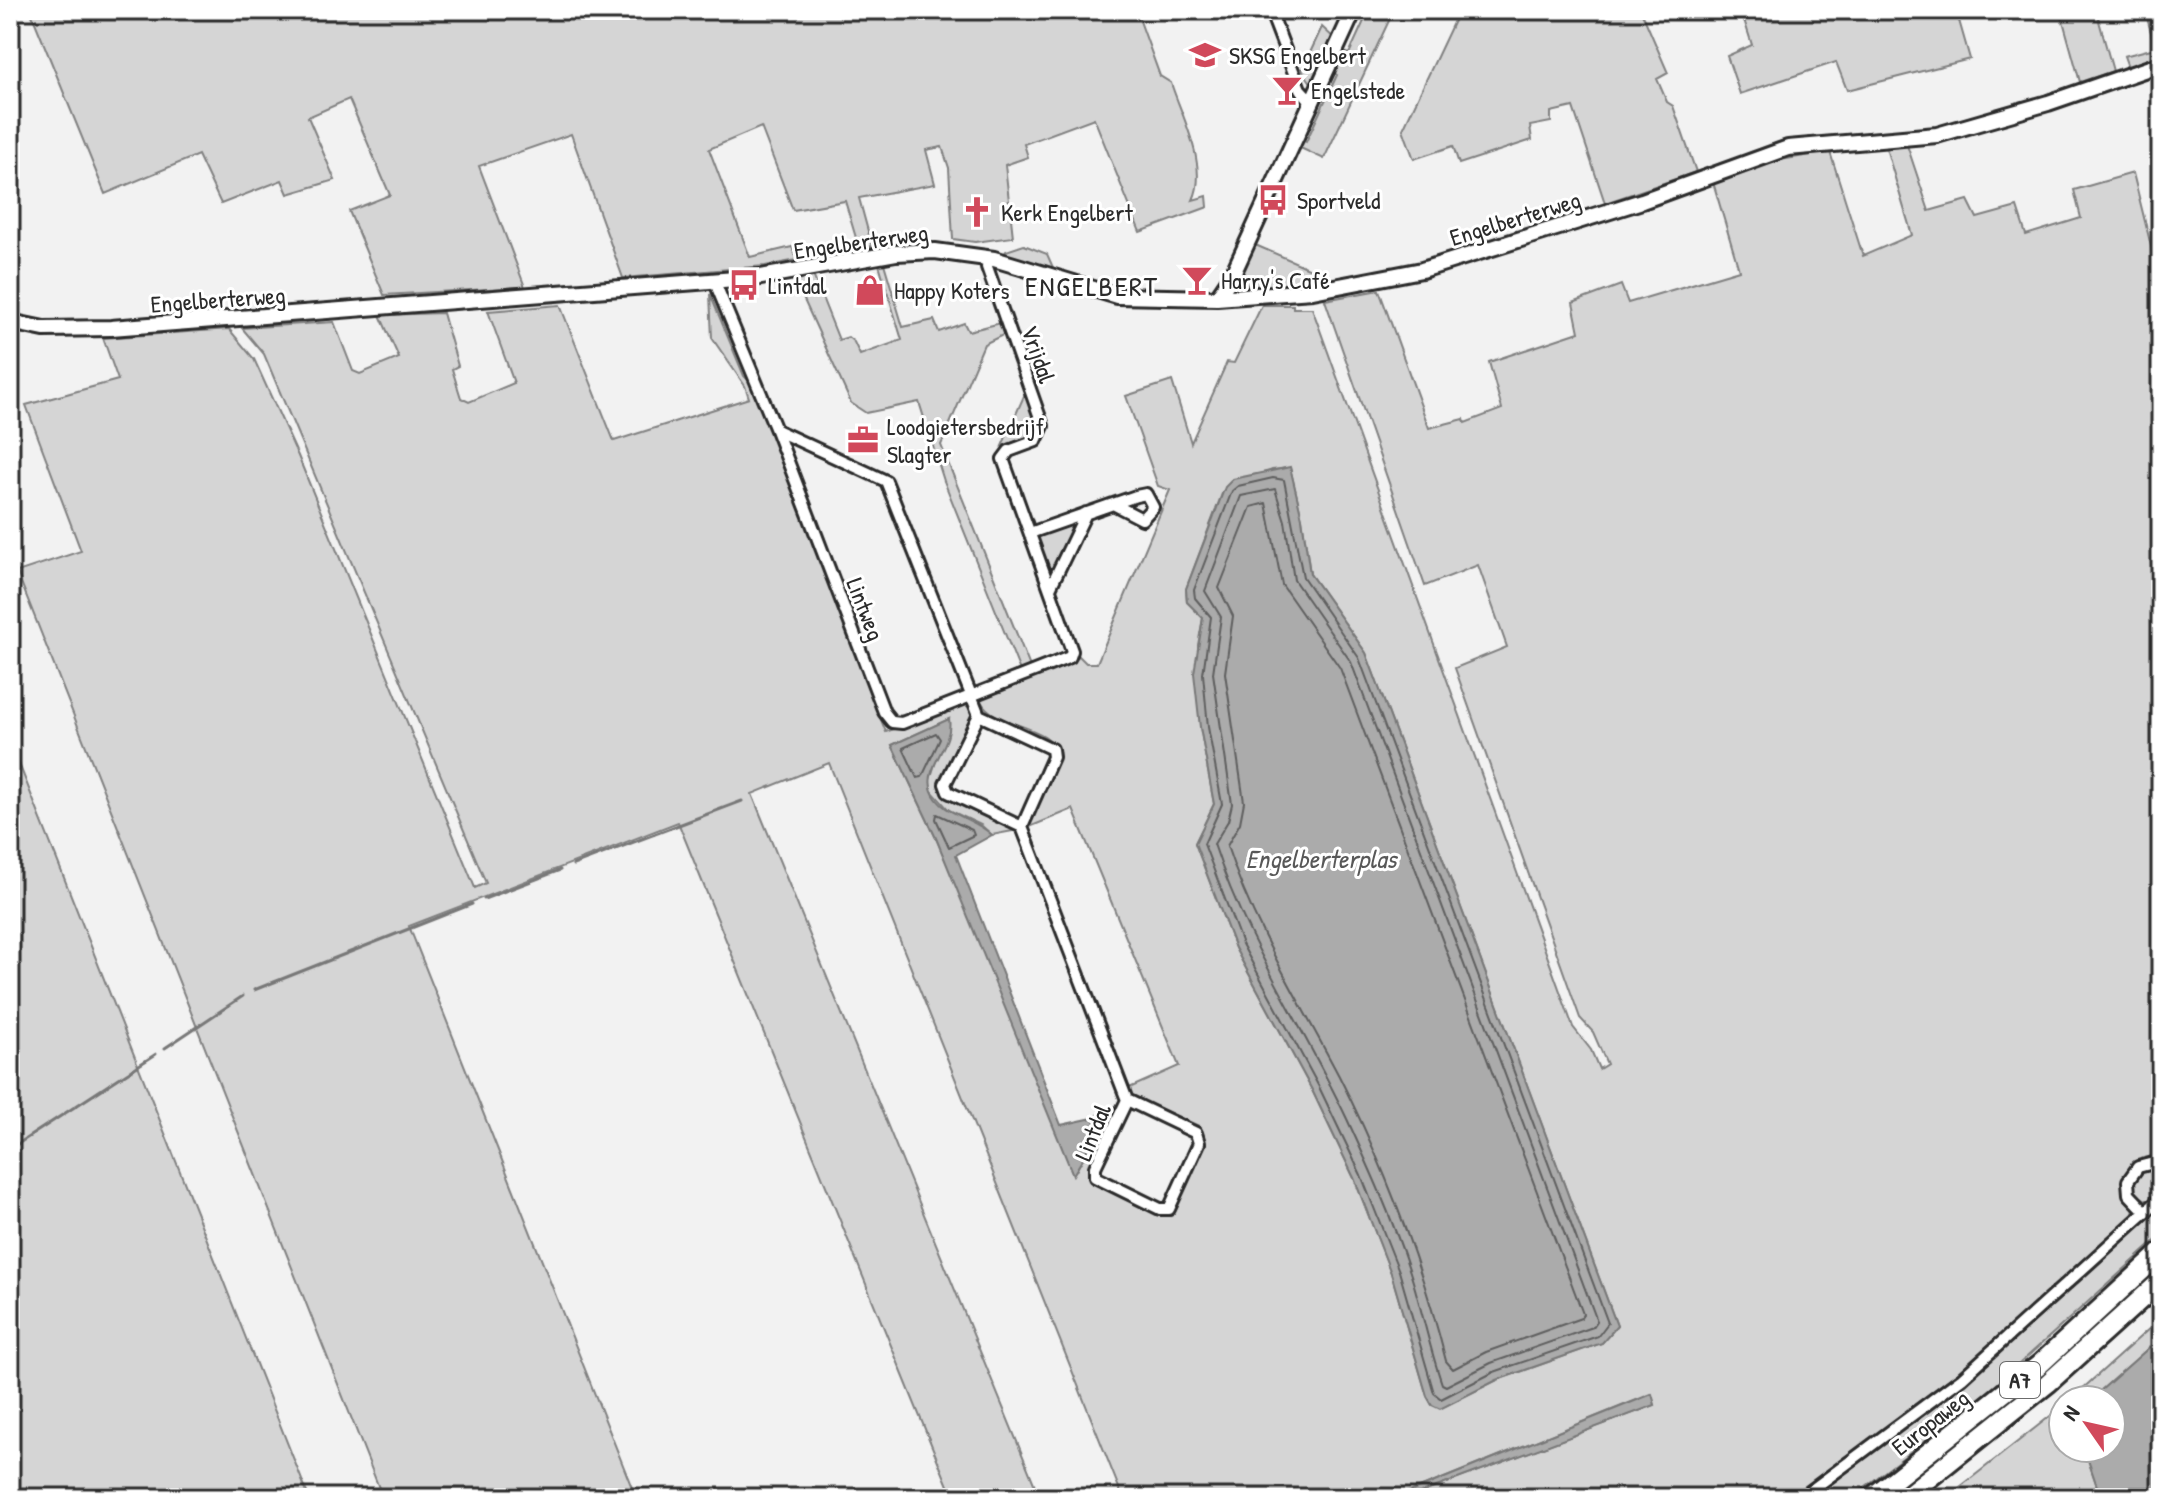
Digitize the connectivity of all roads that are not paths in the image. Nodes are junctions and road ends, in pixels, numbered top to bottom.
1 (1270, 10) edge
2 (1354, 10) edge
3 (2161, 64) edge
4 (1312, 102) junction
5 (988, 257) junction
6 (1232, 276) junction
7 (714, 280) junction
8 (1243, 296) junction
9 (1217, 298) junction
10 (10, 322) edge
11 (776, 430) junction
12 (1113, 504) dead end
13 (1086, 513) junction
14 (1030, 533) junction
15 (1050, 588) junction
16 (971, 696) junction
17 (979, 715) junction
18 (1022, 827) junction
19 (1127, 1100) junction
20 (2161, 1161) edge
21 (2161, 1198) edge
22 (2146, 1212) junction
23 (2161, 1253) edge
24 (2161, 1281) edge
25 (1801, 1498) edge
26 (1871, 1498) edge
27 (1904, 1498) edge

1 - 4 street
2 - 4 street
3 - 8 street, Engelberterweg
4 - 6 street
5 - 7 street, Engelberterweg
5 - 9 street, Engelberterweg
5 - 14 street, Vrijdal
6 - 8 street
6 - 9 street
7 - 10 street, Engelberterweg
7 - 11 street
8 - 9 street, Engelberterweg
11 - 16 street
11 - 16 street, Lintweg
12 - 13 street
13 - 14 street
13 - 15 street
14 - 15 street, Vrijdal
15 - 16 street, Vrijdal
16 - 17 street
17 - 18 street
17 - 18 street
18 - 19 street, Lintdal
19 - 19 street, Lintdal
20 - 22 street
21 - 22 street
22 - 25 street
23 - 26 highway, Europaweg / A7
24 - 27 highway, Europaweg / A7

